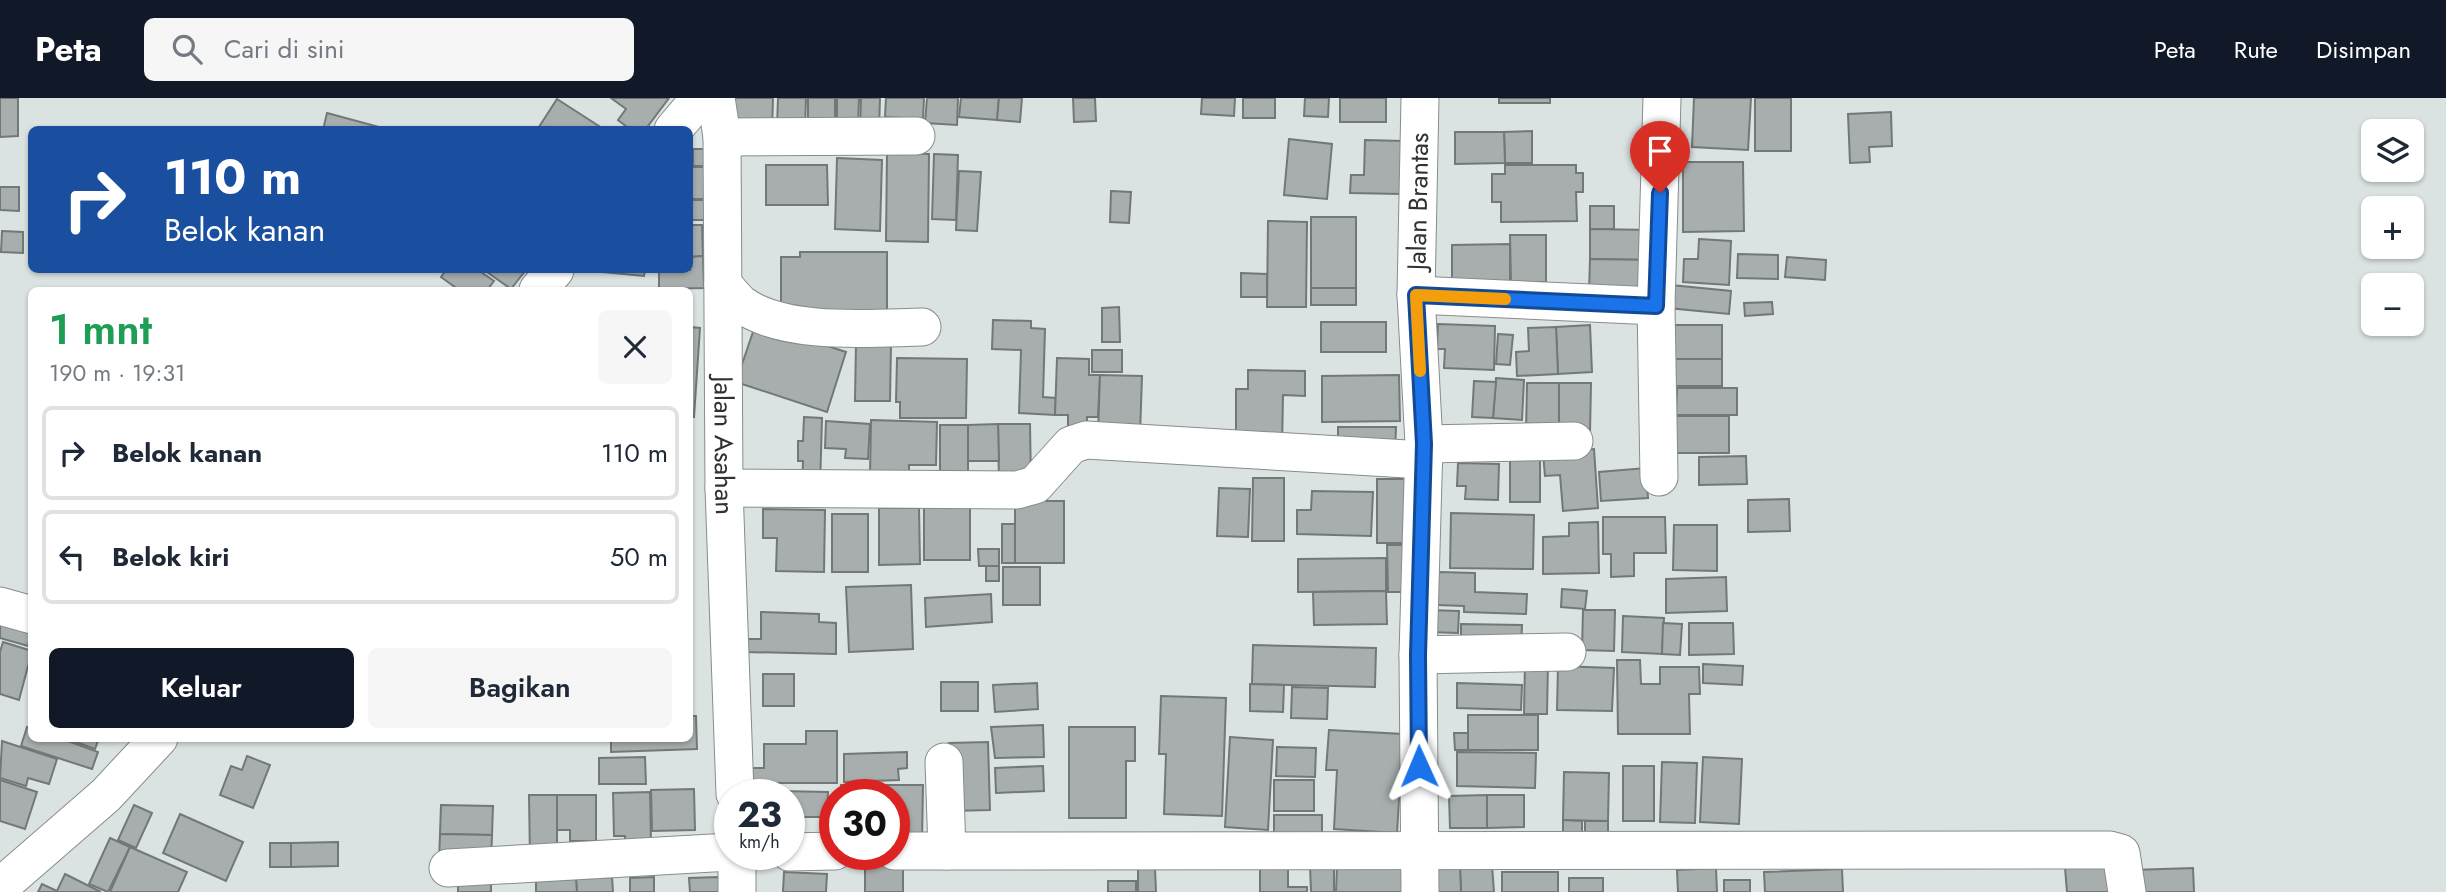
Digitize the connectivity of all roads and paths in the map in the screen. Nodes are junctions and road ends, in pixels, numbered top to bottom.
1 (700, 98) edge
2 (716, 98) edge
3 (1420, 98) edge
4 (1662, 98) edge
5 (676, 126) edge
6 (916, 135) dead end
7 (722, 137) junction
8 (552, 273) edge
9 (723, 285) junction
10 (541, 287) edge
11 (1416, 295) junction
12 (1656, 306) junction
13 (922, 327) dead end
14 (1574, 441) dead end
15 (1424, 452) junction
16 (1659, 477) dead end
17 (724, 488) junction
18 (0, 606) edge
19 (28, 614) edge
20 (1567, 652) dead end
21 (1418, 655) junction
22 (155, 742) edge
23 (944, 762) dead end
24 (734, 779) edge
25 (1421, 849) junction
26 (910, 851) edge
27 (947, 851) junction
28 (714, 853) edge
29 (448, 868) dead end
30 (737, 870) edge
31 (0, 887) edge
32 (737, 892) edge
33 (1420, 892) edge
34 (2127, 892) edge

1 - 5 street
2 - 7 street, Jalan Asahan
3 - 11 street, Jalan Brantas
4 - 12 street
6 - 7 street
7 - 9 street, Jalan Asahan
8 - 10 street
9 - 13 street
9 - 17 street, Jalan Asahan
11 - 12 street
11 - 15 street, Jalan Brantas
12 - 16 street
14 - 15 street
15 - 17 street
15 - 21 street, Jalan Brantas
17 - 24 street, Jalan Asahan
18 - 19 street
20 - 21 street
21 - 25 street, Jalan Brantas
22 - 31 street
23 - 27 street
25 - 27 street
25 - 33 street, Jalan Brantas
25 - 34 street
26 - 27 street
28 - 29 street
30 - 32 street

